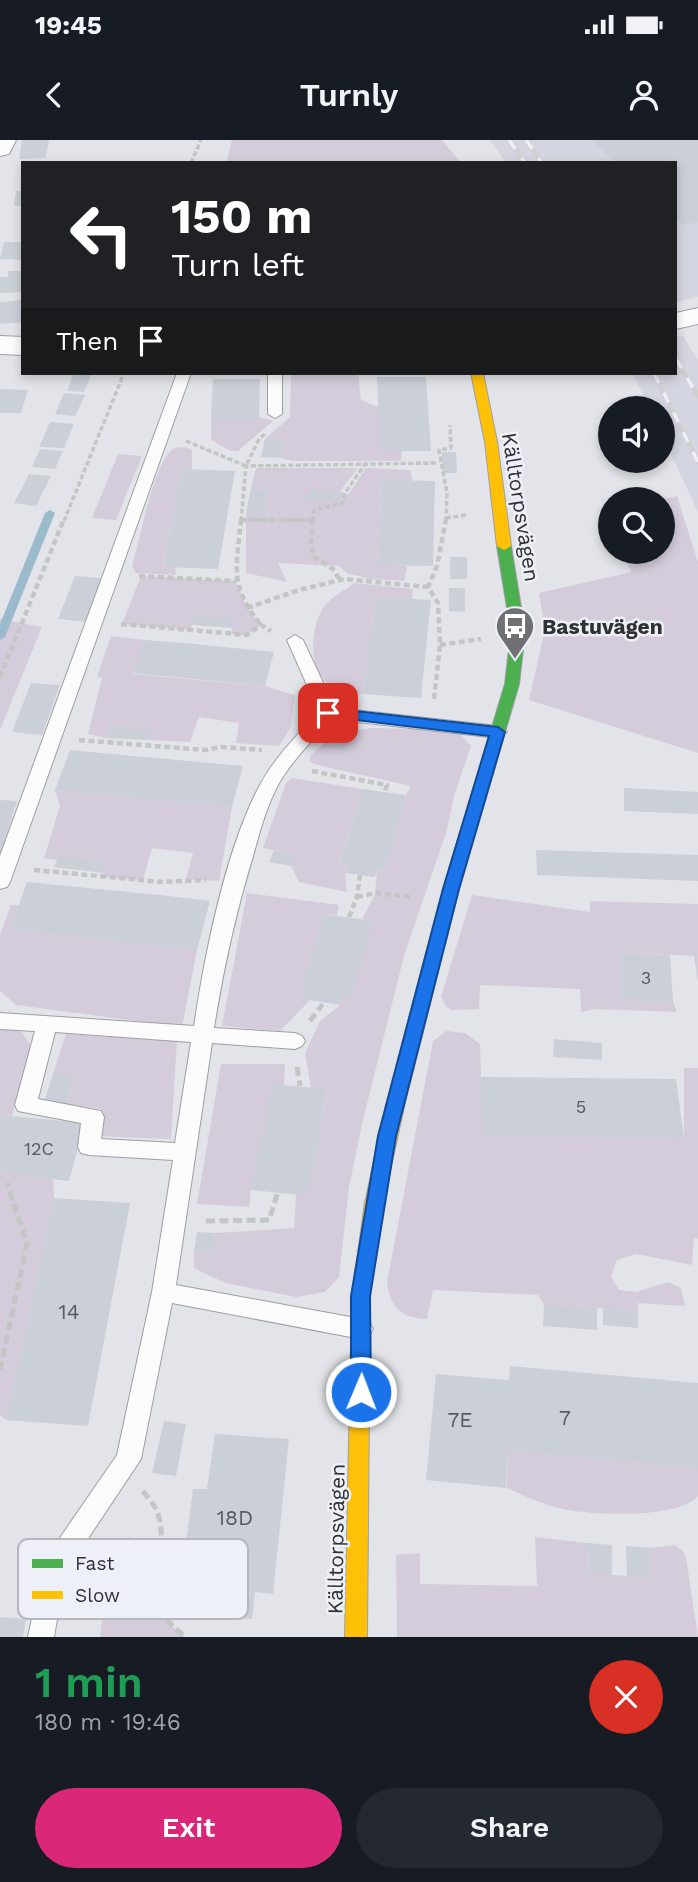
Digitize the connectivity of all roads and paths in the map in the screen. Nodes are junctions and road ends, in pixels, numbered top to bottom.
1 (4, 140) edge
2 (201, 140) edge
3 (0, 149) edge
4 (192, 161) edge
5 (698, 316) edge
6 (677, 321) edge
7 (0, 345) edge
8 (21, 346) edge
9 (123, 375) edge
10 (183, 375) edge
11 (275, 375) edge
12 (477, 375) edge
13 (275, 414) joint
14 (450, 416) dead end
15 (163, 432) junction
16 (438, 463) junction
17 (365, 464) junction
18 (246, 466) junction
19 (241, 520) junction
20 (313, 520) junction
21 (114, 573) junction
22 (340, 580) junction
23 (236, 581) junction
24 (428, 587) junction
25 (247, 608) junction
26 (94, 622) junction
27 (261, 625) junction
28 (485, 639) dead end
29 (295, 640) joint
30 (440, 645) junction
31 (0, 677) edge
32 (328, 713) junction
33 (428, 724) junction
34 (498, 732) junction
35 (53, 738) junction
36 (288, 758) junction
37 (385, 792) dead end
38 (3, 875) edge
39 (360, 875) dead end
40 (235, 882) junction
41 (357, 897) junction
42 (447, 904) junction
43 (349, 917) dead end
44 (0, 1021) edge
45 (47, 1025) junction
46 (202, 1036) junction
47 (295, 1041) dead end
48 (184, 1152) junction
49 (7, 1183) dead end
50 (278, 1192) dead end
51 (173, 1221) junction
52 (163, 1292) junction
53 (361, 1329) junction
54 (0, 1370) edge
55 (118, 1475) junction
56 (74, 1539) edge
57 (159, 1539) edge
58 (44, 1619) edge
59 (167, 1619) edge
60 (41, 1637) edge
61 (185, 1637) edge
62 (356, 1637) edge

1 - 3 street
2 - 4 path
5 - 6 street
7 - 8 street
9 - 31 path
10 - 15 lane
11 - 13 lane
12 - 34 street, Källtorpsvägen
13 - 18 path
14 - 16 path
15 - 18 path
15 - 21 lane
16 - 17 path
16 - 24 path
17 - 18 path
17 - 20 path
18 - 19 path
19 - 20 path
19 - 23 path
20 - 22 path
21 - 23 path
21 - 26 lane
22 - 24 path
22 - 25 path
23 - 25 path
24 - 30 path
25 - 27 path
26 - 27 path
26 - 35 lane
27 - 29 path
28 - 30 path
29 - 32 lane
30 - 33 path
32 - 33 lane
32 - 36 lane
33 - 34 lane
34 - 42 street, Källtorpsvägen
35 - 36 path
35 - 38 lane
36 - 37 path
36 - 40 lane
38 - 40 path
39 - 41 path
40 - 46 lane
41 - 42 path
41 - 43 path
42 - 53 street, Källtorpsvägen
44 - 45 lane
45 - 46 lane
45 - 48 lane
46 - 47 lane
46 - 48 lane
48 - 51 lane
49 - 54 path
50 - 51 path
51 - 52 lane
52 - 53 lane
52 - 55 lane
53 - 62 street, Källtorpsvägen
55 - 56 lane
55 - 57 path
58 - 60 lane
59 - 61 path

